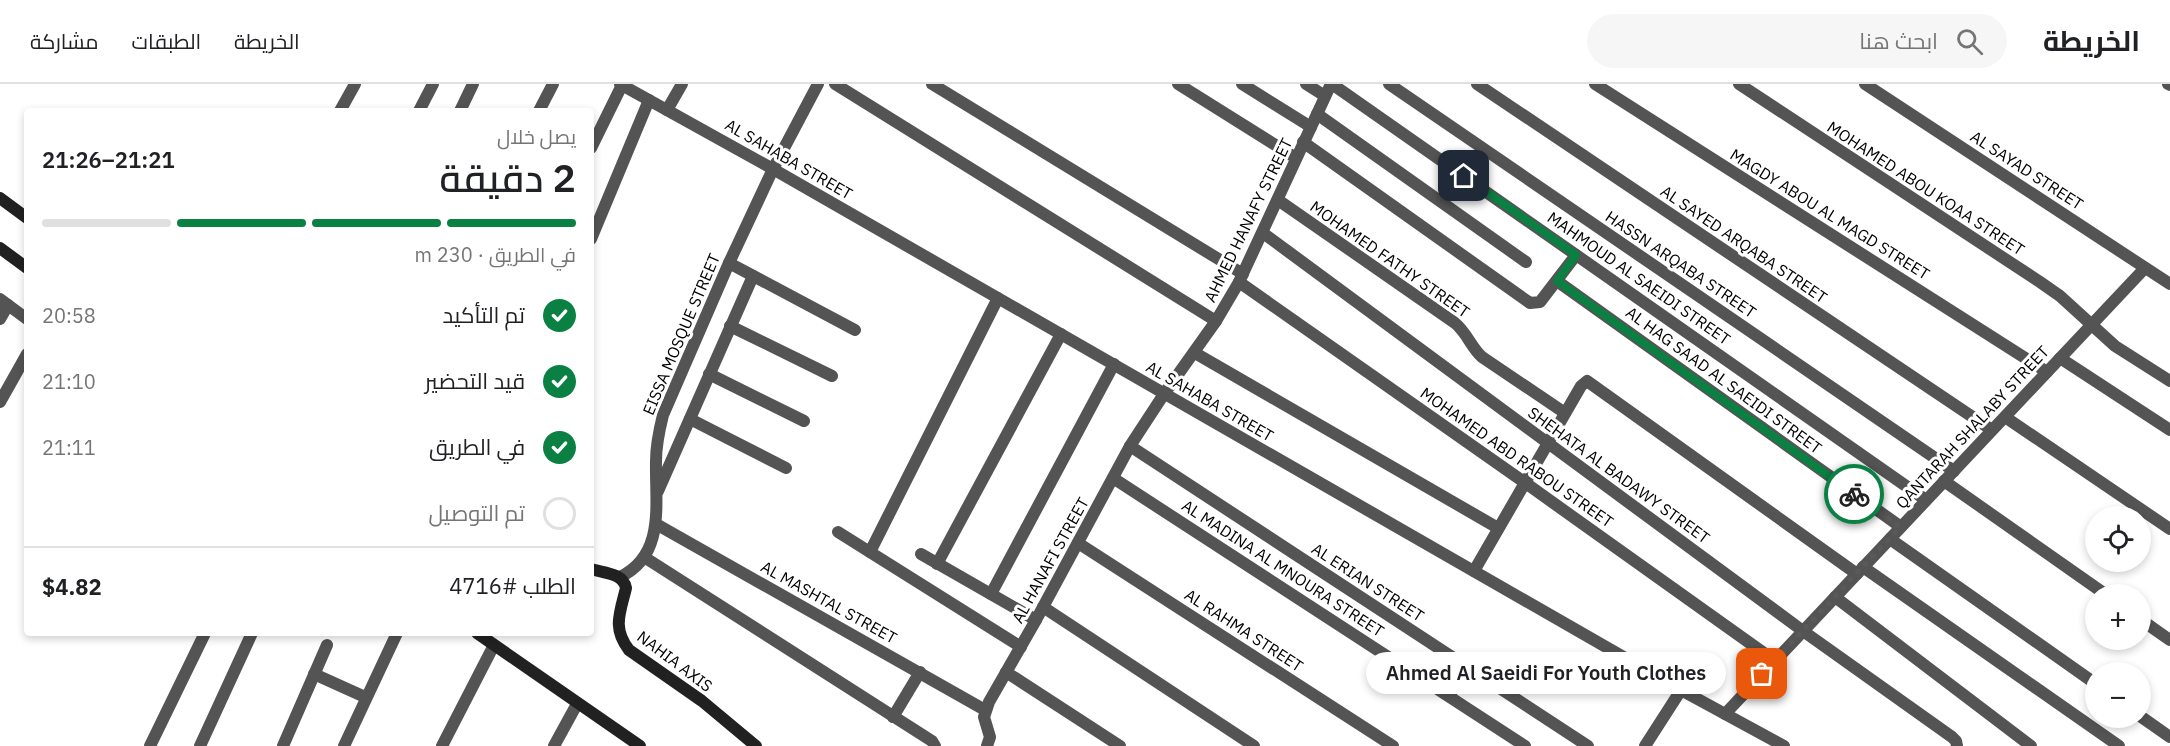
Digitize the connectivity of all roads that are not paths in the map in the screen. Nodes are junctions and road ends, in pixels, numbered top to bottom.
1 (355, 84) edge
2 (433, 84) edge
3 (473, 84) edge
4 (553, 84) edge
5 (621, 84) edge
6 (682, 84) edge
7 (818, 84) edge
8 (835, 84) edge
9 (932, 84) edge
10 (1178, 84) edge
11 (1242, 84) edge
12 (1306, 84) edge
13 (1331, 84) edge
14 (1389, 84) edge
15 (1477, 84) edge
16 (1594, 84) edge
17 (1739, 84) edge
18 (1865, 84) edge
19 (1325, 96) junction
20 (649, 100) junction
21 (342, 108) edge
22 (420, 108) edge
23 (461, 108) edge
24 (541, 108) edge
25 (667, 110) junction
26 (1317, 114) junction
27 (1311, 127) junction
28 (594, 142) edge
29 (1303, 142) junction
30 (1296, 158) junction
31 (773, 169) junction
32 (0, 198) edge
33 (1278, 200) junction
34 (24, 216) edge
35 (594, 232) edge
36 (1263, 233) junction
37 (0, 248) edge
38 (1576, 255) junction
39 (729, 262) junction
40 (1526, 262) dead end
41 (24, 266) edge
42 (2145, 268) junction
43 (753, 276) junction
44 (1241, 278) junction
45 (1557, 281) junction
46 (2170, 284) edge
47 (998, 298) junction
48 (4, 302) edge
49 (24, 317) edge
50 (0, 319) edge
51 (1216, 321) junction
52 (2091, 325) junction
53 (730, 326) junction
54 (855, 330) dead end
55 (1061, 334) junction
56 (1195, 353) junction
57 (2060, 358) junction
58 (24, 359) edge
59 (1114, 364) junction
60 (2047, 372) junction
61 (709, 374) junction
62 (832, 376) dead end
63 (2170, 381) edge
64 (1164, 394) junction
65 (0, 402) edge
66 (1565, 413) junction
67 (2005, 417) junction
68 (690, 420) junction
69 (804, 421) dead end
70 (1992, 430) junction
71 (2170, 430) edge
72 (1548, 443) junction
73 (1130, 446) junction
74 (786, 468) dead end
75 (1954, 471) junction
76 (1113, 478) junction
77 (1944, 481) junction
78 (1524, 482) junction
79 (656, 495) junction
80 (1926, 500) junction
81 (656, 524) junction
82 (1900, 527) junction
83 (1498, 528) junction
84 (2170, 530) edge
85 (838, 531) dead end
86 (1890, 539) junction
87 (1078, 543) junction
88 (870, 552) junction
89 (921, 554) dead end
90 (644, 557) junction
91 (937, 564) junction
92 (594, 570) edge
93 (1474, 571) junction
94 (1860, 571) junction
95 (620, 577) junction
96 (2090, 584) edge
97 (991, 594) junction
98 (1835, 597) junction
99 (1043, 607) junction
100 (1036, 620) junction
101 (2151, 627) edge
102 (1803, 631) junction
103 (204, 636) edge
104 (251, 636) edge
105 (396, 636) edge
106 (481, 636) edge
107 (2170, 640) edge
108 (327, 645) dead end
109 (494, 645) junction
110 (1021, 647) junction
111 (1775, 661) junction
112 (1468, 667) junction
113 (920, 672) junction
114 (1006, 672) junction
115 (314, 675) junction
116 (2085, 676) edge
117 (1681, 690) junction
118 (1449, 696) junction
119 (365, 698) junction
120 (577, 704) junction
121 (985, 710) junction
122 (1725, 714) junction
123 (893, 717) junction
124 (2151, 724) edge
125 (2170, 737) edge
126 (1956, 743) edge
127 (150, 746) edge
128 (200, 746) edge
129 (283, 746) edge
130 (344, 746) edge
131 (442, 746) edge
132 (554, 746) edge
133 (640, 746) edge
134 (756, 746) edge
135 (935, 746) edge
136 (987, 746) edge
137 (1120, 746) edge
138 (1254, 746) edge
139 (1393, 746) edge
140 (1525, 746) edge
141 (1588, 746) edge
142 (1645, 746) edge
143 (1784, 746) edge
144 (2031, 746) edge
145 (2119, 746) edge

1 - 21 street
2 - 22 street
3 - 23 street
4 - 24 street
5 - 20 street, AL SAHABA STREET
5 - 28 street
6 - 25 street
7 - 31 street, EISSA MOSQUE STREET
8 - 51 street
9 - 44 street, MOHAMED ABD RABOU STREET
10 - 30 street
11 - 27 street
12 - 19 street
13 - 19 street, AHMED HANAFY STREET
13 - 38 street, MAHMOUD AL SAEIDI STREET
14 - 75 street, HASSN ARQABA STREET
15 - 70 street, AL SAYED ARQABA STREET
16 - 60 street, MAGDY ABOU AL MAGD STREET
17 - 52 street, MOHAMED ABOU KOAA STREET
18 - 42 street, AL SAYAD STREET
19 - 26 street, AHMED HANAFY STREET
20 - 25 street, AL SAHABA STREET
20 - 35 street
25 - 31 street, AL SAHABA STREET
26 - 27 street, AHMED HANAFY STREET
26 - 40 street
27 - 29 street, AHMED HANAFY STREET
29 - 30 street, AHMED HANAFY STREET
29 - 45 street
30 - 33 street, AHMED HANAFY STREET
31 - 39 street, EISSA MOSQUE STREET
31 - 47 street, AL SAHABA STREET
32 - 34 main road
33 - 36 street, AHMED HANAFY STREET
33 - 66 street, MOHAMED FATHY STREET
36 - 44 street, AHMED HANAFY STREET
36 - 72 street, SHEHATA AL BADAWY STREET
37 - 41 main road
38 - 45 street
38 - 80 street, MAHMOUD AL SAEIDI STREET
39 - 43 street
39 - 79 street, EISSA MOSQUE STREET
42 - 46 street, AL SAYAD STREET
42 - 52 street, QANTARAH SHALABY STREET
43 - 53 street
43 - 54 street
44 - 51 street, AHMED HANAFY STREET
44 - 78 street, MOHAMED ABD RABOU STREET
45 - 82 street, AL HAG SAAD AL SAEIDI STREET
47 - 55 street, AL SAHABA STREET
47 - 88 street
48 - 49 street
48 - 50 street
51 - 56 street, AHMED HANAFY STREET
52 - 57 street, QANTARAH SHALABY STREET
52 - 63 street, MOHAMED ABOU KOAA STREET
53 - 61 street
53 - 62 street
55 - 59 street, AL SAHABA STREET
55 - 91 street
56 - 64 street, AHMED HANAFY STREET
56 - 83 street
57 - 60 street, QANTARAH SHALABY STREET
57 - 71 street
58 - 65 street
59 - 64 street, AL SAHABA STREET
59 - 97 street
60 - 67 street, QANTARAH SHALABY STREET
61 - 68 street
61 - 69 street
64 - 73 street, AL HANAFI STREET
64 - 93 street, AL SAHABA STREET
66 - 72 street
66 - 94 street
67 - 70 street, QANTARAH SHALABY STREET
67 - 84 street
68 - 74 street
68 - 79 street
70 - 75 street, QANTARAH SHALABY STREET
72 - 78 street
72 - 102 street, SHEHATA AL BADAWY STREET
73 - 76 street, AL HANAFI STREET
73 - 112 street, AL ERIAN STREET
75 - 77 street, QANTARAH SHALABY STREET
76 - 87 street, AL HANAFI STREET
76 - 118 street, AL MADINA AL MNOURA STREET
77 - 80 street, QANTARAH SHALABY STREET
77 - 96 street
78 - 83 street
78 - 111 street, MOHAMED ABD RABOU STREET
79 - 81 street, EISSA MOSQUE STREET
80 - 82 street, QANTARAH SHALABY STREET
81 - 90 street, EISSA MOSQUE STREET
81 - 113 street, AL MASHTAL STREET
82 - 86 street, QANTARAH SHALABY STREET
83 - 93 street
85 - 88 street
86 - 94 street, QANTARAH SHALABY STREET
86 - 116 street
87 - 99 street, AL HANAFI STREET
87 - 139 street, AL RAHMA STREET
88 - 110 street
89 - 91 street
90 - 95 street, EISSA MOSQUE STREET
90 - 123 street
91 - 97 street
92 - 95 main road
93 - 117 street, AL SAHABA STREET
94 - 98 street, QANTARAH SHALABY STREET
94 - 145 street
95 - 134 main road, NAHIA AXIS
97 - 100 street
98 - 102 street, QANTARAH SHALABY STREET
98 - 144 street
99 - 100 street, AL HANAFI STREET
99 - 138 street
100 - 110 street, AL HANAFI STREET
101 - 107 street
102 - 111 street, QANTARAH SHALABY STREET
102 - 126 street, SHEHATA AL BADAWY STREET
103 - 127 street
104 - 128 street
105 - 119 street
106 - 109 main road
108 - 115 street
109 - 120 main road
109 - 131 street
110 - 114 street, AL HANAFI STREET
111 - 122 street, QANTARAH SHALABY STREET
112 - 118 street
112 - 141 street, AL ERIAN STREET
113 - 121 street, AL MASHTAL STREET
113 - 123 street
114 - 121 street, AL HANAFI STREET
114 - 137 street
115 - 119 street
115 - 129 street
117 - 122 street, AL SAHABA STREET
117 - 142 street
118 - 140 street, AL MADINA AL MNOURA STREET
119 - 130 street
120 - 132 street
120 - 133 main road
121 - 136 street
122 - 143 street, AL SAHABA STREET
123 - 135 street
124 - 125 street

